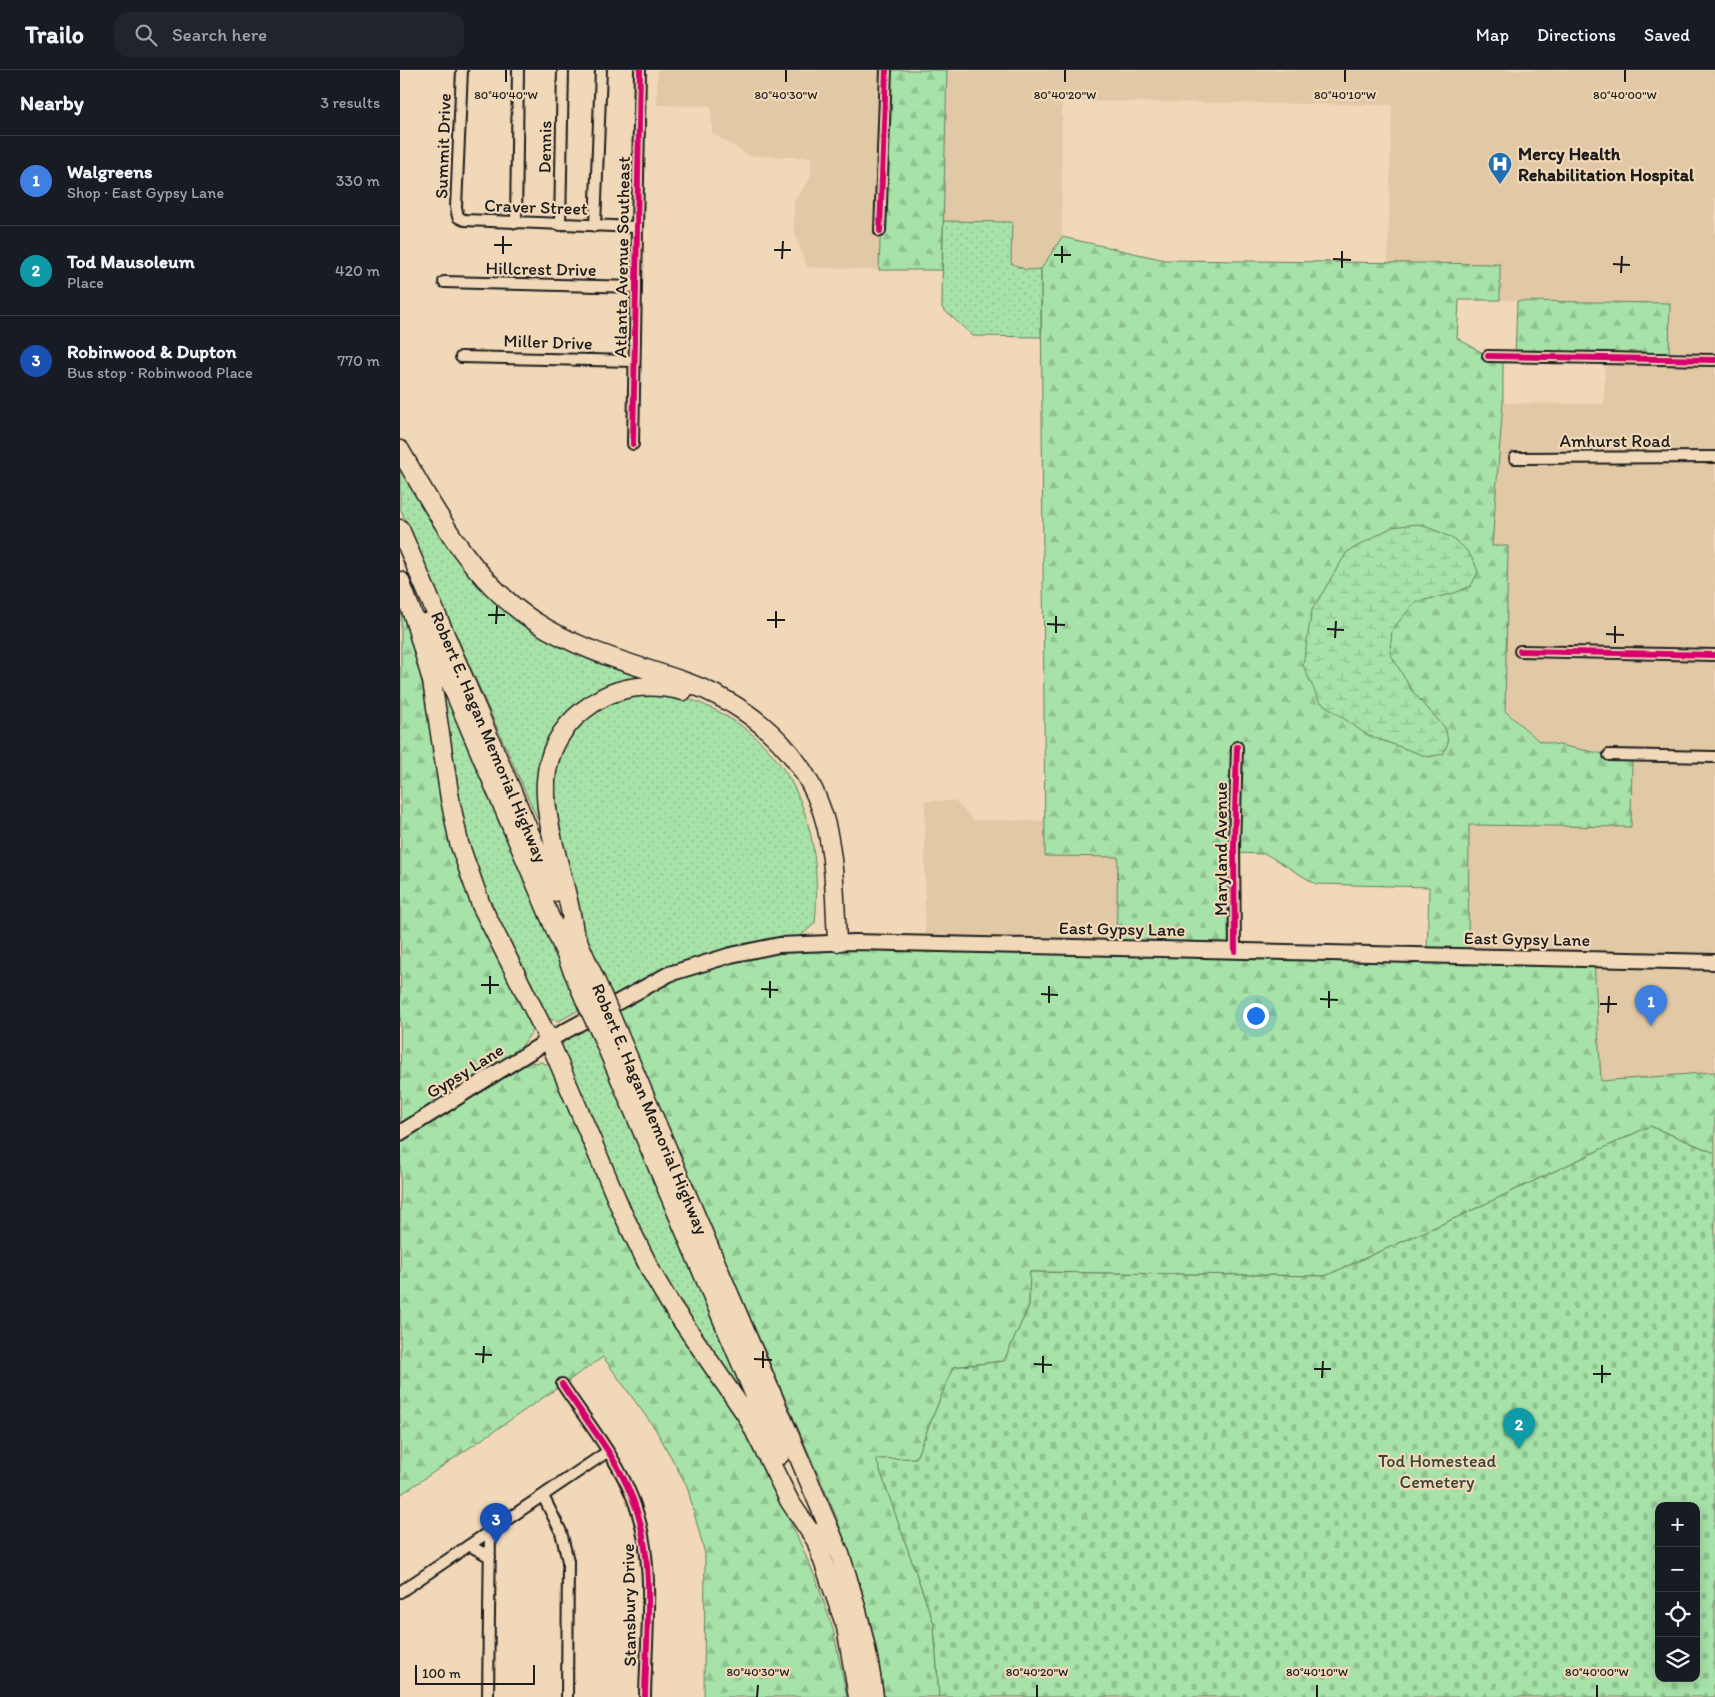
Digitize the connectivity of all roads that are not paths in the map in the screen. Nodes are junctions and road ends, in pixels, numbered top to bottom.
1 (462, 70) edge
2 (518, 70) edge
3 (563, 70) edge
4 (601, 70) edge
5 (640, 70) edge
6 (886, 70) edge
7 (464, 220) joint
8 (516, 224) junction
9 (560, 225) junction
10 (595, 226) junction
11 (637, 227) junction
12 (880, 231) dead end
13 (444, 282) dead end
14 (636, 287) junction
15 (1488, 356) dead end
16 (462, 357) dead end
17 (1715, 360) edge
18 (634, 361) junction
19 (633, 444) dead end
20 (400, 450) edge
21 (1715, 457) edge
22 (1515, 458) dead end
23 (400, 529) edge
24 (400, 565) edge
25 (400, 581) edge
26 (1520, 651) dead end
27 (1715, 656) edge
28 (1237, 747) dead end
29 (1609, 755) dead end
30 (1715, 757) edge
31 (574, 933) junction
32 (832, 942) junction
33 (1235, 951) junction
34 (1715, 962) edge
35 (593, 997) junction
36 (549, 1040) junction
37 (400, 1133) edge
38 (562, 1384) dead end
39 (607, 1452) junction
40 (543, 1496) junction
41 (490, 1532) junction
42 (817, 1542) junction
43 (470, 1545) junction
44 (490, 1556) junction
45 (400, 1592) edge
46 (488, 1697) edge
47 (566, 1697) edge
48 (645, 1697) edge
49 (858, 1697) edge
50 (874, 1697) edge

1 - 7 street, Summit Drive
2 - 8 street
3 - 9 street, Dennis
4 - 10 street
5 - 11 street, Atlanta Avenue Southeast
6 - 12 street
7 - 8 street, Craver Street
8 - 9 street, Craver Street
9 - 10 street, Craver Street
10 - 11 street, Craver Street
11 - 14 street, Atlanta Avenue Southeast
13 - 14 street, Hillcrest Drive
14 - 18 street, Atlanta Avenue Southeast
15 - 17 street
16 - 18 street, Miller Drive
18 - 19 street, Atlanta Avenue Southeast
20 - 32 highway
21 - 22 street, Amhurst Road
23 - 31 highway, Robert E. Hagan Memorial Highway
24 - 35 highway, Robert E. Hagan Memorial Highway
25 - 36 highway
26 - 27 street
28 - 33 street, Maryland Avenue
29 - 30 street
31 - 32 highway
31 - 35 highway, Robert E. Hagan Memorial Highway
32 - 33 main road, East Gypsy Lane
32 - 36 main road, East Gypsy Lane
33 - 34 main road, East Gypsy Lane
35 - 42 highway, Robert E. Hagan Memorial Highway, bridge
35 - 50 highway, Robert E. Hagan Memorial Highway, bridge
36 - 37 main road, Gypsy Lane
36 - 42 highway
38 - 39 street, Stansbury Drive
39 - 40 street
39 - 48 street, Stansbury Drive
40 - 41 street
40 - 47 street
41 - 43 street
41 - 44 street
42 - 49 highway, Robert E. Hagan Memorial Highway
43 - 44 street
43 - 45 street
44 - 46 street

